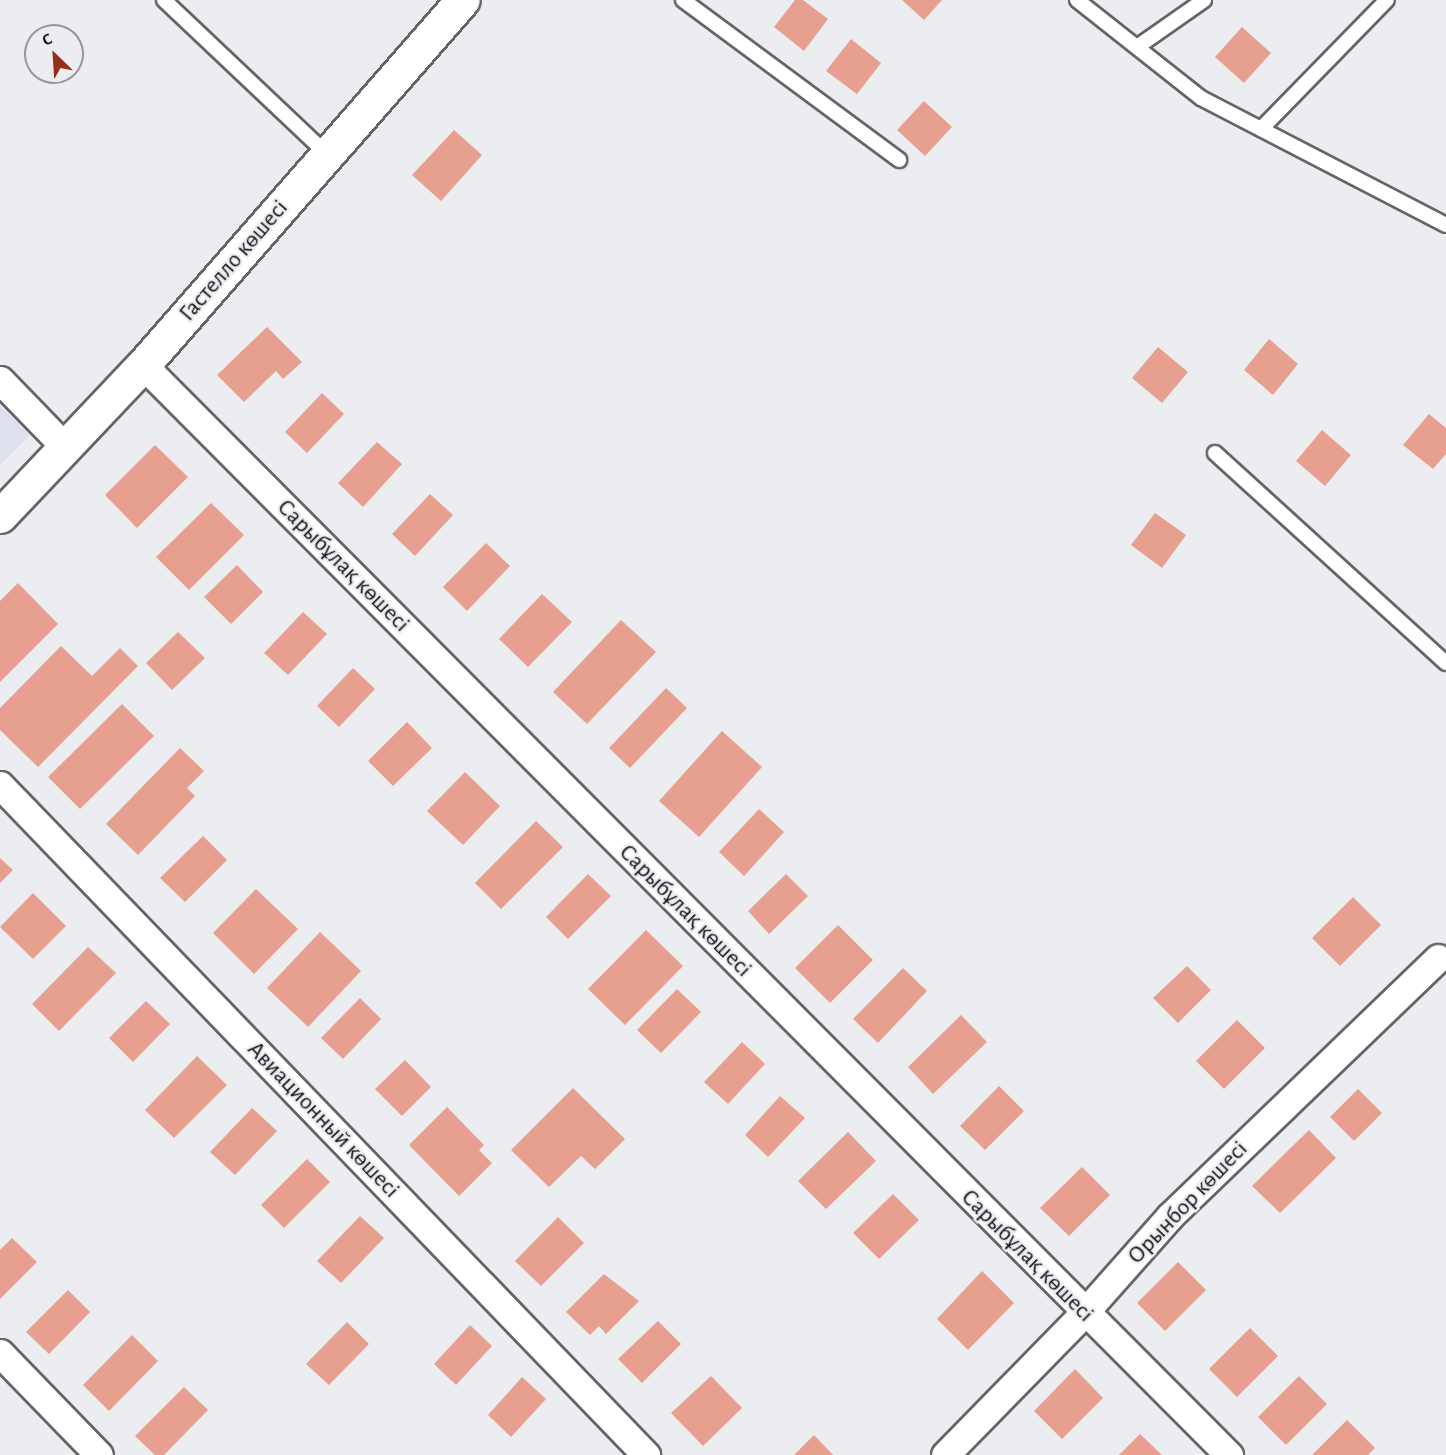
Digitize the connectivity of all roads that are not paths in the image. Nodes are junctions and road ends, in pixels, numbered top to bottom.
1 (164, 0) edge
2 (463, 0) edge
3 (683, 0) edge
4 (1077, 0) edge
5 (1204, 0) edge
6 (1387, 0) edge
7 (1137, 47) junction
8 (1261, 129) junction
9 (327, 154) junction
10 (899, 160) dead end
11 (1446, 225) edge
12 (144, 365) junction
13 (0, 380) edge
14 (66, 448) junction
15 (1215, 453) dead end
16 (0, 516) edge
17 (1446, 663) edge
18 (0, 785) edge
19 (1443, 952) edge
20 (1084, 1313) junction
21 (0, 1353) edge
22 (99, 1455) edge
23 (646, 1455) edge
24 (945, 1455) edge
25 (1229, 1455) edge

1 - 9 lane
2 - 9 street, Гастелло көшесі
3 - 10 lane
4 - 7 lane
5 - 7 lane
6 - 8 lane
7 - 8 lane
8 - 11 lane
9 - 12 street, Гастелло көшесі
12 - 14 street, Гастелло көшесі
12 - 20 street, Сарыбұлақ көшесі
13 - 14 street
14 - 16 street, Гастелло көшесі
15 - 17 lane
18 - 23 street, Авиационный көшесі
19 - 20 street, Орынбор көшесі
20 - 24 street, Орынбор көшесі
20 - 25 street, Сарыбұлақ көшесі
21 - 22 street

